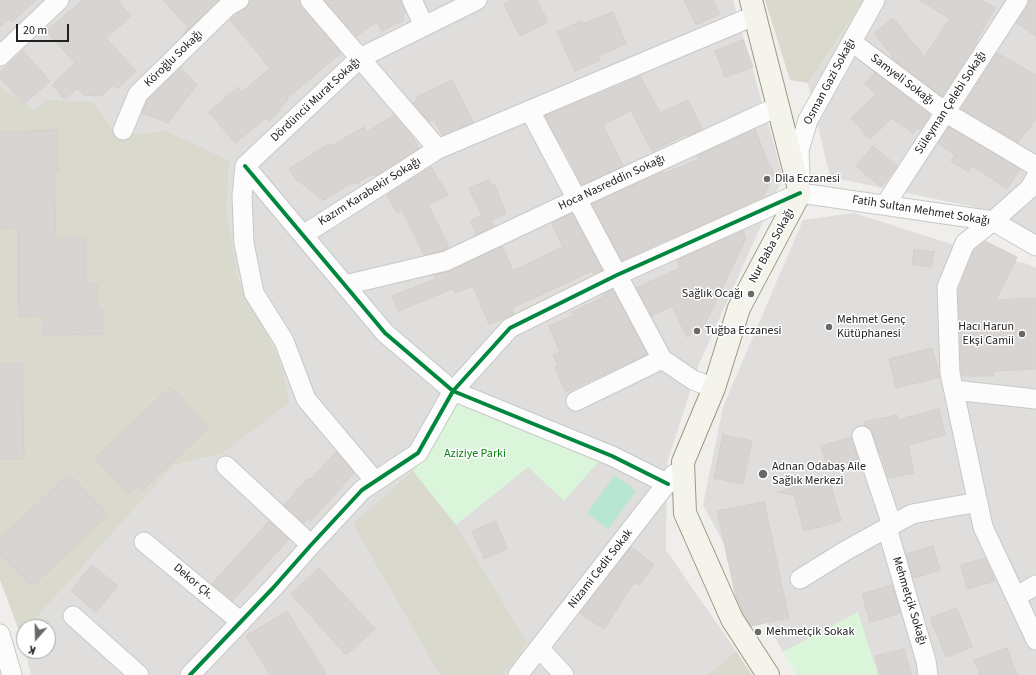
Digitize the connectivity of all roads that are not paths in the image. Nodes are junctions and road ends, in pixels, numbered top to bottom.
1 (59, 0) edge
2 (239, 0) edge
3 (310, 0) edge
4 (412, 0) edge
5 (478, 0) edge
6 (876, 0) edge
7 (1018, 0) edge
8 (753, 7) edge
9 (424, 26) junction
10 (852, 42) junction
11 (0, 56) edge
12 (360, 58) junction
13 (779, 106) junction
14 (530, 111) junction
15 (945, 112) junction
16 (123, 130) dead end
17 (438, 149) junction
18 (245, 166) junction
19 (1036, 166) edge
20 (1036, 177) edge
21 (800, 193) junction
22 (577, 199) junction
23 (885, 205) junction
24 (993, 220) junction
25 (303, 235) junction
26 (1036, 246) edge
27 (618, 275) junction
28 (345, 285) junction
29 (662, 359) junction
30 (714, 388) junction
31 (954, 390) junction
32 (453, 391) junction
33 (1036, 399) edge
34 (576, 401) dead end
35 (862, 436) dead end
36 (683, 462) junction
37 (226, 466) dead end
38 (375, 482) junction
39 (668, 484) junction
40 (978, 502) junction
41 (890, 526) junction
42 (144, 542) dead end
43 (311, 544) junction
44 (800, 579) dead end
45 (1036, 585) edge
46 (1016, 597) junction
47 (73, 616) dead end
48 (241, 622) junction
49 (0, 634) edge
50 (1036, 640) edge
51 (540, 649) junction
52 (12, 675) edge
53 (139, 675) edge
54 (190, 675) edge
55 (518, 675) edge
56 (564, 675) edge
57 (768, 675) edge
58 (928, 675) edge

1 - 11 street
2 - 16 street, Köroğlu Sokağı
3 - 12 street
4 - 9 street
5 - 9 street, Dördüncü Murat Sokağı
6 - 10 street, Osman Gazi Sokağı
7 - 15 street, Süleyman Çelebi Sokağı
8 - 13 main road
8 - 14 street, Kazım Karabekir Sokağı
9 - 12 street, Dördüncü Murat Sokağı
10 - 15 street, Samyeli Sokağı
10 - 21 street, Osman Gazi Sokağı
12 - 17 street
12 - 18 street, Dördüncü Murat Sokağı
13 - 21 main road
13 - 22 street, Hoca Nasreddin Sokağı
14 - 17 street, Kazım Karabekir Sokağı
14 - 22 street
15 - 19 street, Samyeli Sokağı
15 - 23 street, Süleyman Çelebi Sokağı
17 - 25 street, Kazım Karabekir Sokağı
18 - 25 street
18 - 38 street
20 - 24 street
21 - 23 street, Fatih Sultan Mehmet Sokağı
21 - 27 street
21 - 30 main road, Nur Baba Sokağı
22 - 27 street
22 - 28 street, Hoca Nasreddin Sokağı
23 - 24 street, Fatih Sultan Mehmet Sokağı
24 - 26 street, Fatih Sultan Mehmet Sokağı
24 - 31 street
25 - 28 street
27 - 29 street
27 - 32 street
28 - 32 street
29 - 30 street
29 - 34 street
30 - 36 main road, Nur Baba Sokağı
31 - 33 street
31 - 40 street
32 - 38 street
32 - 39 street
35 - 41 street, Mehmetçik Sokağı
36 - 39 street, Nizami Cedit Sokak
36 - 57 main road
37 - 43 street
38 - 43 street
39 - 51 street, Nizami Cedit Sokak
40 - 41 street
40 - 46 street
41 - 44 street
41 - 58 street, Mehmetçik Sokağı
42 - 48 street, Dekor Çk.
43 - 48 street
45 - 46 street
46 - 50 street
47 - 53 street
48 - 54 street
49 - 52 street
51 - 55 street, Nizami Cedit Sokak
51 - 56 street

